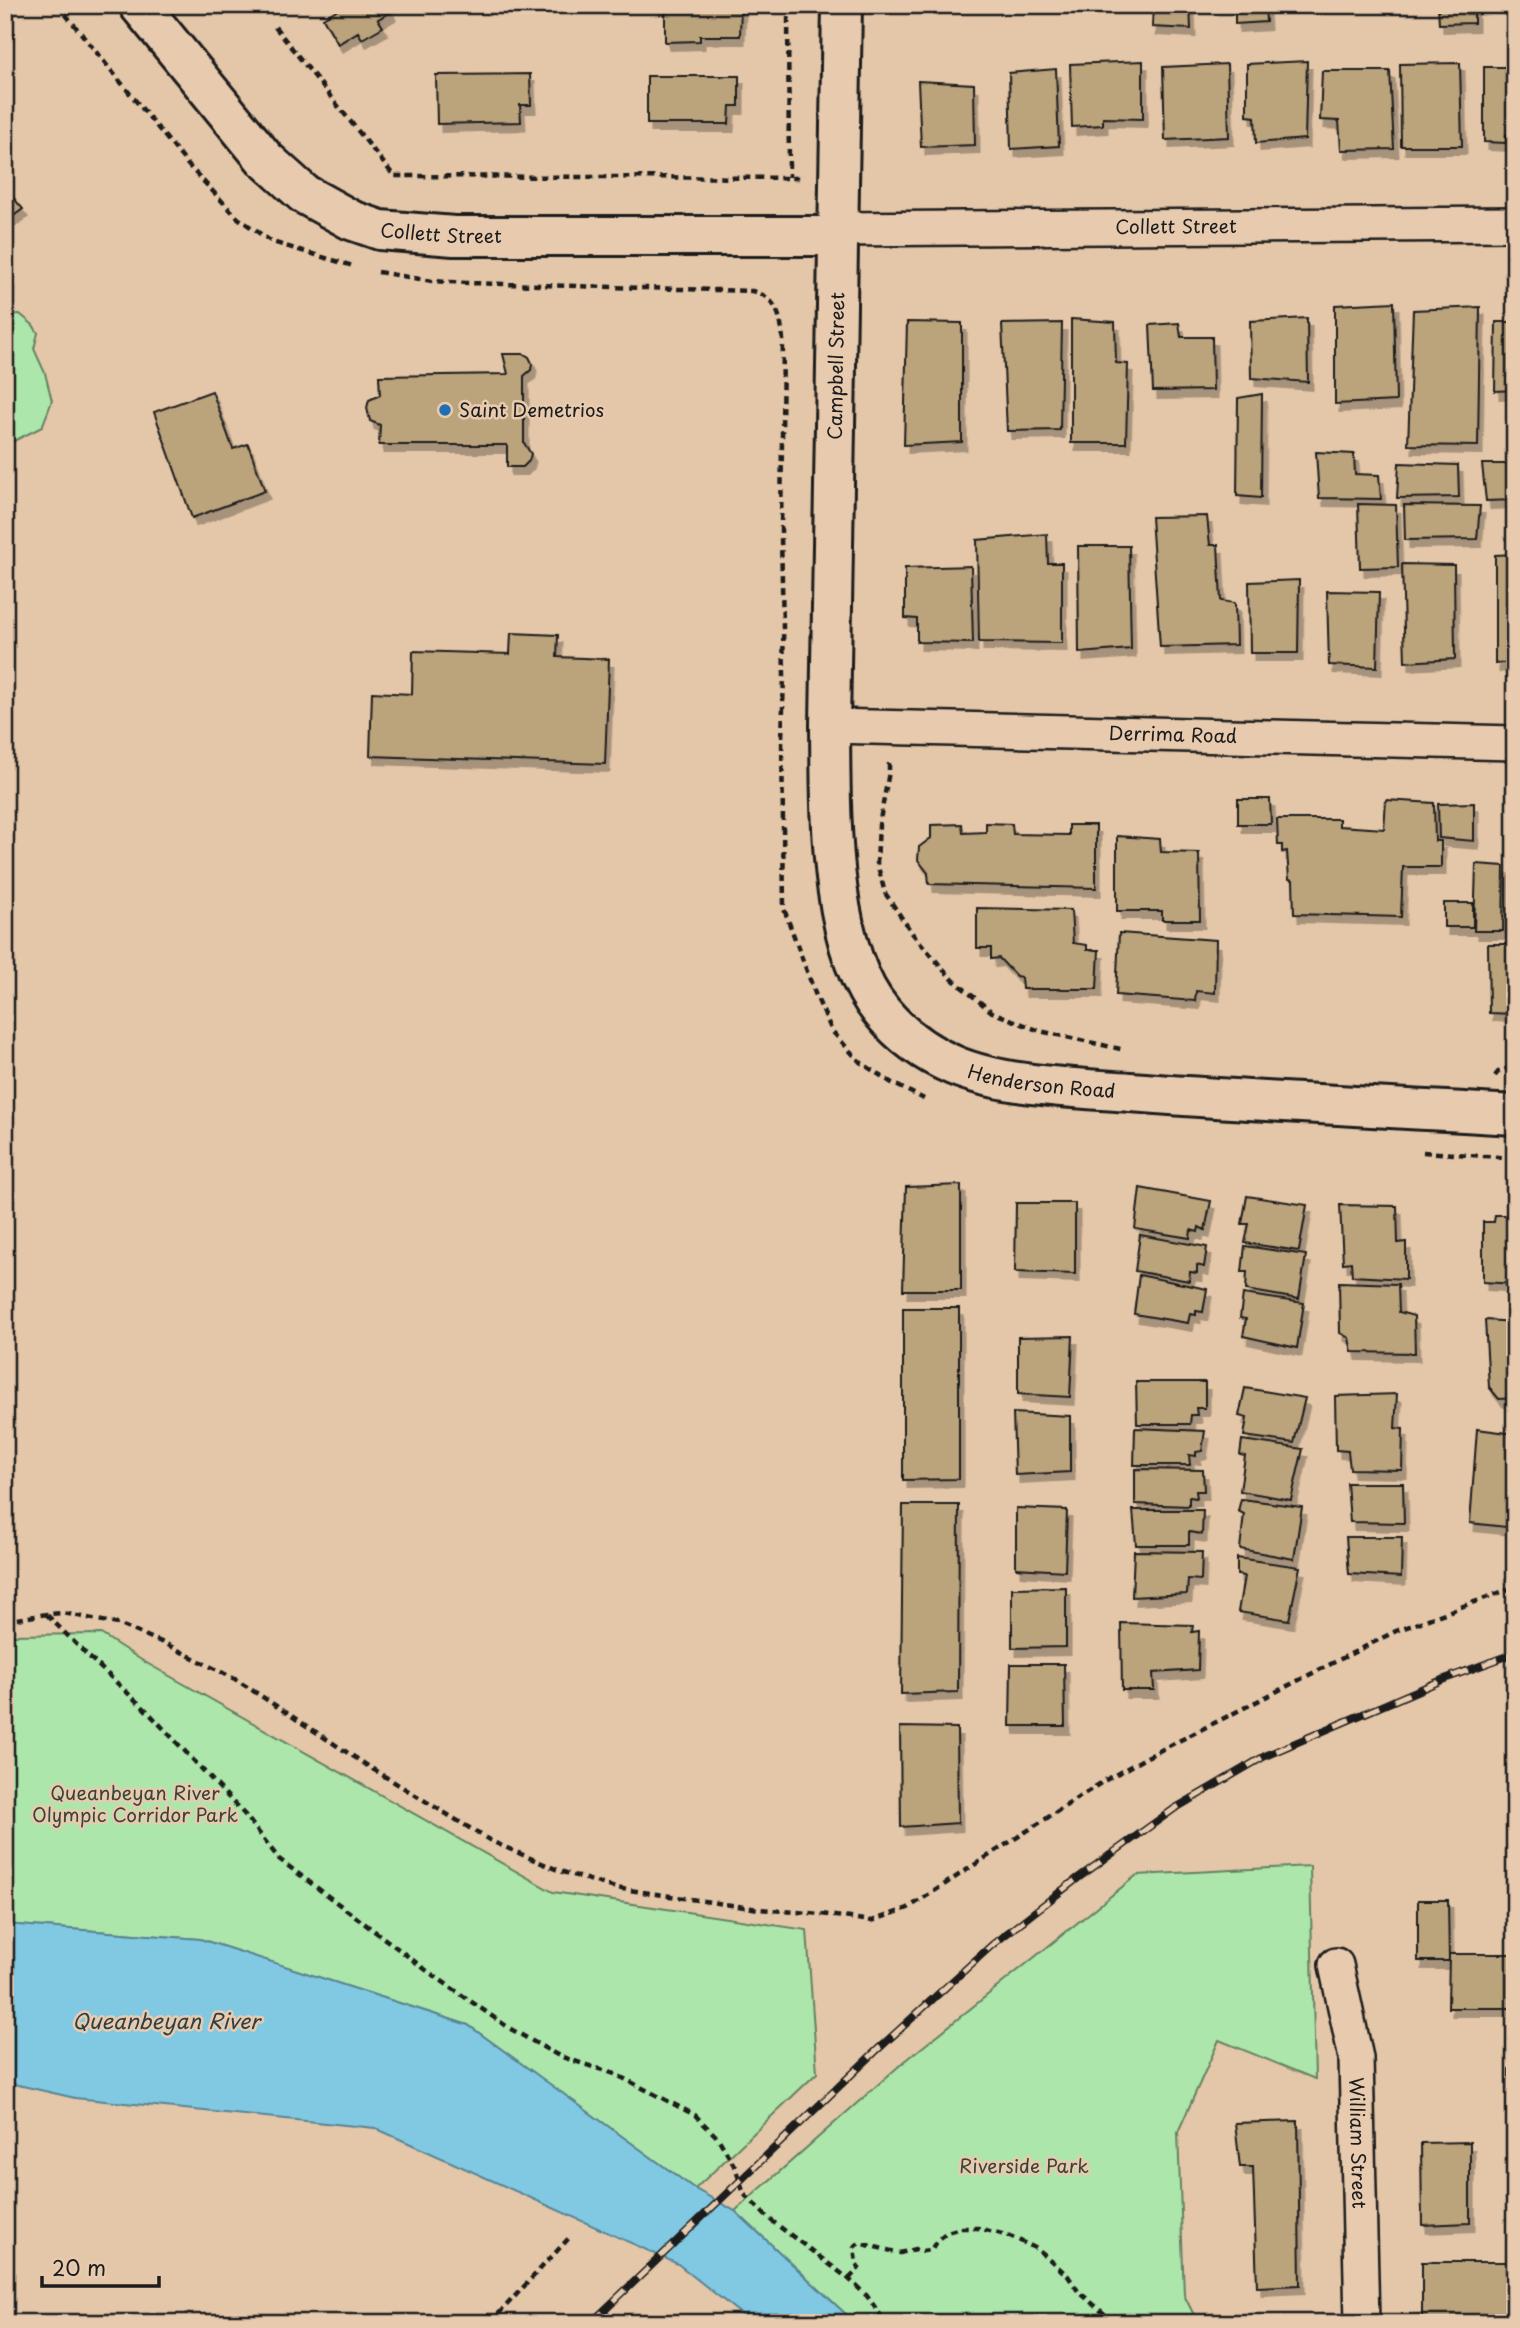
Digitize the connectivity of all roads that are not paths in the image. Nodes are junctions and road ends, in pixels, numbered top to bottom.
1 (139, 5) edge
2 (842, 5) edge
3 (1515, 224) edge
4 (839, 232) junction
5 (830, 726) junction
6 (1515, 743) edge
7 (1515, 1115) edge
8 (1336, 1965) dead end
9 (1362, 2323) edge

1 - 4 street, Collett Street
2 - 4 street, Campbell Street
3 - 4 street, Collett Street
4 - 5 street, Campbell Street
5 - 6 street, Derrima Road
5 - 7 street, Henderson Road
8 - 9 street, William Street

